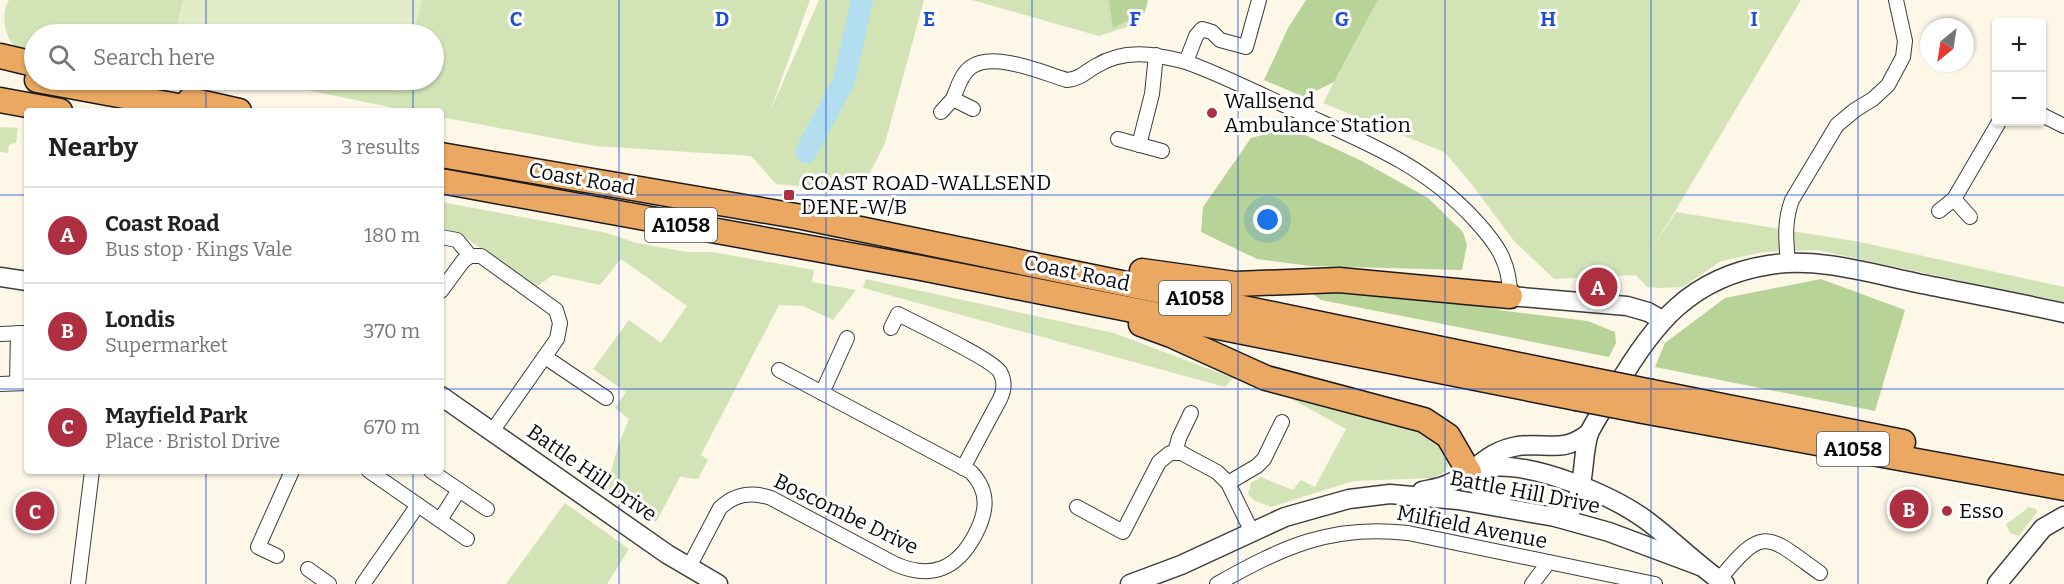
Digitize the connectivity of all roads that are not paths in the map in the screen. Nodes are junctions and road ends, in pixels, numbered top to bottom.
1 (1259, 0) edge
2 (1896, 0) edge
3 (0, 35) edge
4 (1156, 55) junction
5 (1186, 62) junction
6 (24, 66) edge
7 (24, 68) edge
8 (0, 72) edge
9 (118, 90) edge
10 (146, 90) edge
11 (953, 99) junction
12 (0, 100) edge
13 (44, 108) edge
14 (193, 108) edge
15 (226, 108) edge
16 (973, 109) dead end
17 (941, 112) dead end
18 (2046, 117) edge
19 (1997, 126) edge
20 (2064, 126) edge
21 (1118, 139) dead end
22 (1140, 145) junction
23 (1162, 151) dead end
24 (444, 156) edge
25 (444, 182) edge
26 (1954, 199) junction
27 (1939, 211) dead end
28 (802, 217) junction
29 (1970, 217) dead end
30 (444, 238) edge
31 (470, 256) junction
32 (1788, 263) junction
33 (921, 268) junction
34 (0, 277) edge
35 (24, 281) edge
36 (444, 287) edge
37 (1510, 296) junction
38 (2064, 313) edge
39 (1662, 320) junction
40 (891, 328) dead end
41 (23, 333) edge
42 (0, 334) edge
43 (847, 338) dead end
44 (545, 357) junction
45 (779, 370) dead end
46 (22, 383) edge
47 (0, 384) edge
48 (1582, 388) junction
49 (822, 393) junction
50 (444, 398) edge
51 (606, 398) dead end
52 (1648, 401) junction
53 (1191, 413) dead end
54 (1282, 422) dead end
55 (493, 430) junction
56 (1589, 433) junction
57 (1175, 452) junction
58 (963, 468) junction
59 (1470, 472) junction
60 (2064, 472) edge
61 (92, 474) edge
62 (291, 474) edge
63 (377, 474) edge
64 (436, 474) edge
65 (1228, 483) junction
66 (1582, 486) junction
67 (2064, 488) edge
68 (459, 490) junction
69 (1408, 495) junction
70 (418, 505) junction
71 (1077, 507) dead end
72 (488, 509) dead end
73 (1532, 512) junction
74 (1555, 516) junction
75 (2061, 517) edge
76 (440, 520) junction
77 (1252, 532) junction
78 (467, 538) dead end
79 (277, 556) dead end
80 (1548, 563) junction
81 (1700, 566) junction
82 (689, 567) junction
83 (308, 569) dead end
84 (1820, 573) dead end
85 (1722, 582) edge
86 (78, 584) edge
87 (329, 584) edge
88 (363, 584) edge
89 (718, 584) edge
90 (1130, 584) edge
91 (1217, 584) edge
92 (1532, 584) edge
93 (1655, 584) edge
94 (1997, 584) edge

1 - 5 street
2 - 32 street
3 - 6 highway
4 - 5 street
4 - 11 street
4 - 22 street
5 - 37 street
7 - 8 highway
9 - 14 highway
10 - 15 highway
11 - 16 street
11 - 17 street
12 - 13 highway
18 - 20 street
19 - 26 street
21 - 22 street
22 - 23 street
24 - 28 highway, Coast Road / A1058
25 - 33 highway, Coast Road / A1058
26 - 27 street
26 - 29 street
28 - 37 highway
28 - 48 highway, Coast Road / A1058
30 - 31 street
31 - 36 street
31 - 44 street
32 - 38 street
32 - 39 street
33 - 48 highway, Coast Road / A1058
33 - 59 highway
34 - 35 street
37 - 39 street
39 - 56 street
40 - 58 street
41 - 42 street
41 - 46 street
43 - 49 street
44 - 51 street
44 - 55 street
45 - 49 street, Boscombe Drive
46 - 47 street
48 - 52 highway, Coast Road / A1058, bridge
49 - 58 street, Boscombe Drive
50 - 55 street, Battle Hill Drive
52 - 60 highway, Coast Road / A1058
52 - 67 highway, Coast Road / A1058
53 - 57 street
54 - 65 street
55 - 82 street, Battle Hill Drive
56 - 59 street
56 - 66 street
57 - 65 street
57 - 71 street
58 - 82 street, Boscombe Drive
59 - 66 street, Battle Hill Drive
59 - 69 street, Battle Hill Drive
59 - 73 street
61 - 86 street
62 - 79 street
63 - 70 street
64 - 68 street
65 - 77 street
66 - 74 street
66 - 81 street, Battle Hill Drive
68 - 72 street
68 - 76 street
69 - 73 street, Battle Hill Drive
69 - 77 street, Battle Hill Drive
70 - 76 street
70 - 88 street
73 - 74 street, Battle Hill Drive
74 - 81 street, Battle Hill Drive
75 - 94 street
76 - 78 street
77 - 90 street, Battle Hill Drive
80 - 91 street, Milfield Avenue
80 - 92 street
80 - 93 street, Milfield Avenue
81 - 85 street, Battle Hill Drive
82 - 89 street, Battle Hill Drive
83 - 87 street
84 - 85 street

